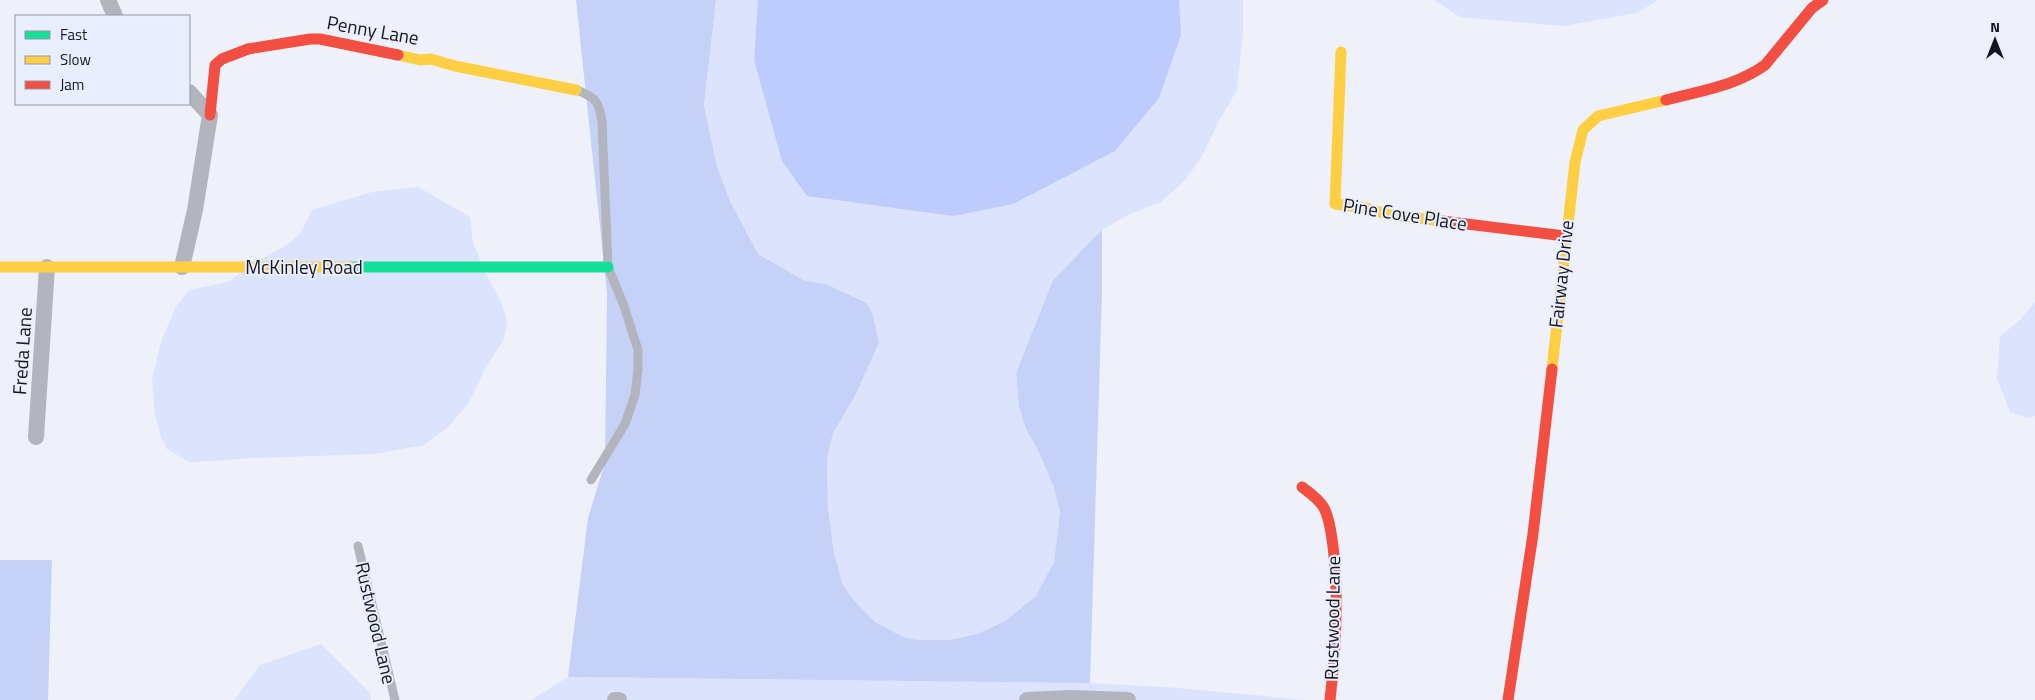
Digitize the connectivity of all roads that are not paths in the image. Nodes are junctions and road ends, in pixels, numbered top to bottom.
1 (108, 0) edge
2 (1822, 0) edge
3 (116, 15) edge
4 (1341, 52) dead end
5 (576, 90) joint
6 (190, 93) edge
7 (210, 115) junction
8 (1565, 236) junction
9 (0, 267) edge
10 (48, 267) junction
11 (182, 267) junction
12 (608, 267) junction
13 (36, 437) dead end
14 (591, 480) dead end
15 (1302, 487) dead end
16 (358, 546) dead end
17 (395, 700) edge
18 (615, 700) edge
19 (619, 700) edge
20 (1027, 700) edge
21 (1128, 700) edge
22 (1330, 700) edge
23 (1508, 700) edge

1 - 3 street
2 - 8 street, Fairway Drive
4 - 8 street, Pine Cove Place
5 - 7 street, Penny Lane
5 - 12 lane
6 - 7 street
7 - 11 street, Penny Lane
8 - 23 street, Fairway Drive
9 - 10 street, McKinley Road
10 - 11 street, McKinley Road
10 - 13 street, Freda Lane
11 - 12 street, McKinley Road
12 - 14 lane
15 - 22 street, Rustwood Lane
16 - 17 lane, Rustwood Lane
18 - 19 street
20 - 21 street

